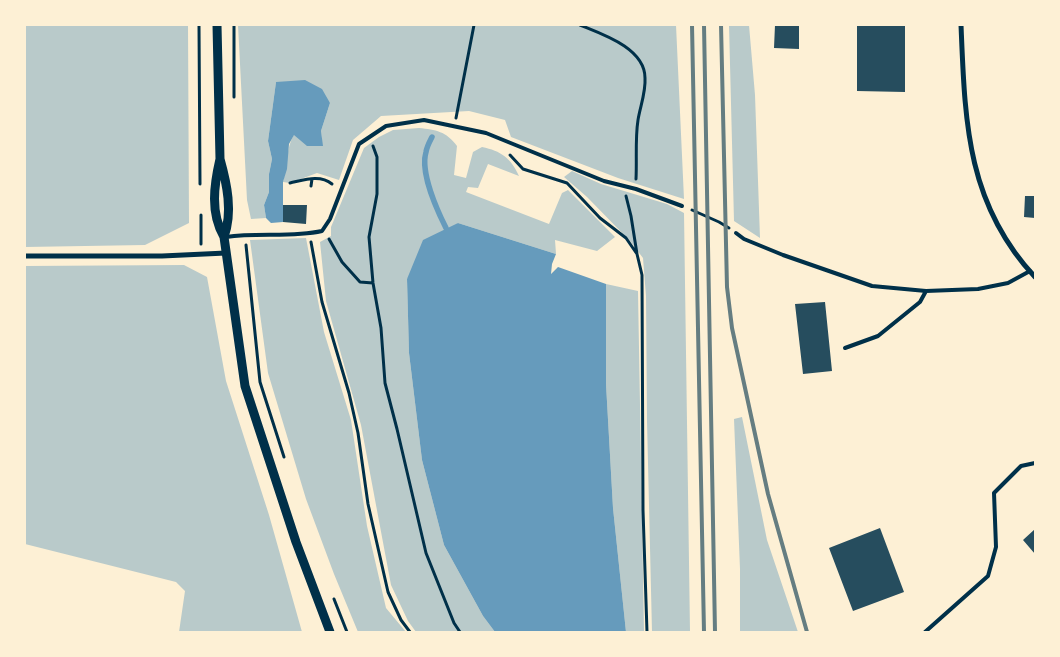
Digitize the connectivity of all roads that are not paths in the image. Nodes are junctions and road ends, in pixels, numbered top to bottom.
1 (217, 25) edge
2 (960, 25) edge
3 (220, 159) junction
4 (682, 206) road end
5 (736, 233) road end
6 (224, 237) junction
7 (226, 253) junction
8 (25, 256) edge
9 (1030, 271) junction
10 (1035, 277) edge
11 (926, 291) junction
12 (844, 348) dead end
13 (1035, 463) edge
14 (330, 632) edge
15 (925, 632) edge

1 - 3 street
2 - 9 street
3 - 6 street
3 - 6 street
4 - 6 lane
5 - 11 lane
6 - 7 street
7 - 8 street
7 - 14 street
9 - 10 street
9 - 11 lane
11 - 12 lane
13 - 15 lane

